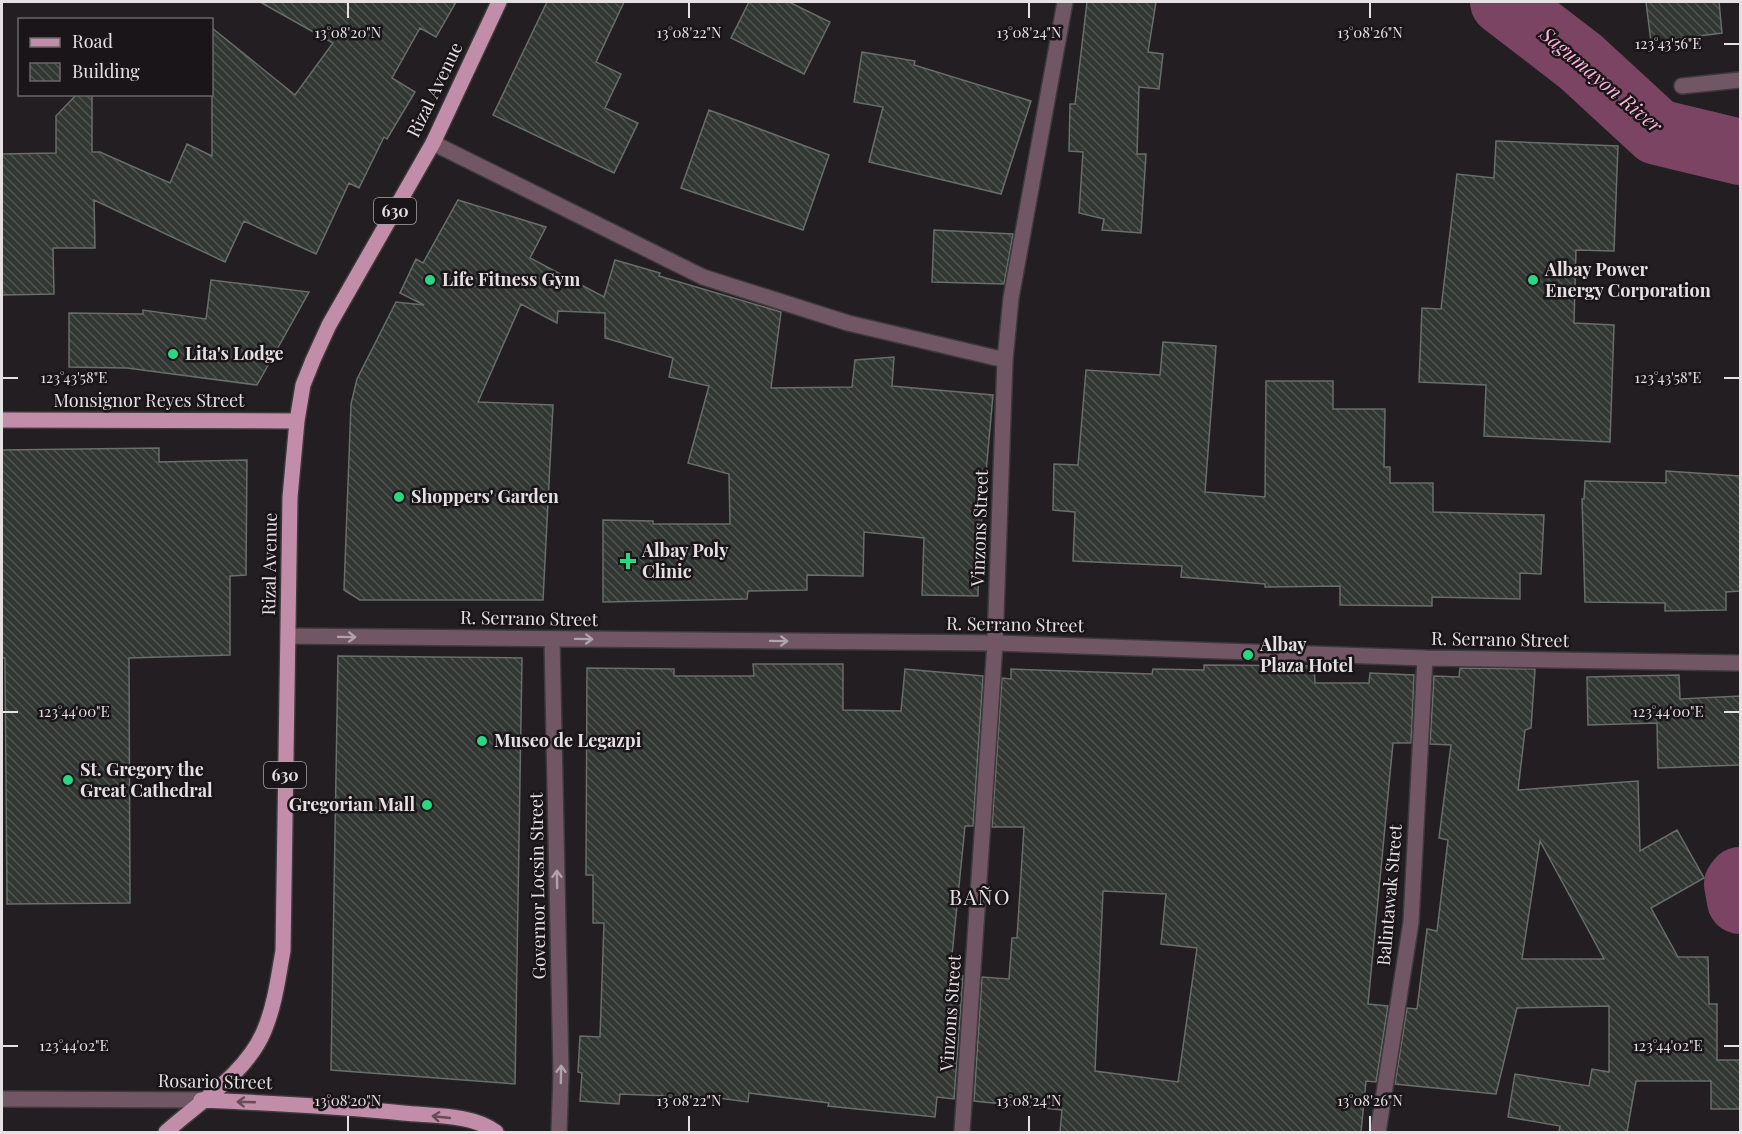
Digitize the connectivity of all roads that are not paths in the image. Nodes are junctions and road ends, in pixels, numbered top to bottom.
1 (499, 2) edge
2 (1065, 2) edge
3 (1740, 80) edge
4 (1682, 86) dead end
5 (433, 143) junction
6 (1005, 360) junction
7 (2, 420) edge
8 (297, 422) junction
9 (288, 636) junction
10 (552, 639) junction
11 (995, 643) junction
12 (1425, 658) junction
13 (1740, 663) edge
14 (2, 1099) edge
15 (201, 1100) junction
16 (166, 1132) edge
17 (496, 1132) edge
18 (559, 1132) edge
19 (963, 1132) edge
20 (1378, 1132) edge

1 - 5 main road, Rizal Avenue / 630
2 - 6 street, Vinzons Street
3 - 4 street
5 - 6 street
5 - 8 main road, Rizal Avenue / 630
6 - 11 street, Vinzons Street
7 - 8 main road, Monsignor Reyes Street
8 - 9 main road, Rizal Avenue / 630
9 -> 10 street, R. Serrano Street
9 - 15 main road, Rizal Avenue / 630
10 -> 11 street, R. Serrano Street
18 -> 10 street, Governor Locsin Street
11 - 12 street, R. Serrano Street
11 - 19 street, Vinzons Street
12 - 13 street, R. Serrano Street
12 - 20 street, Balintawak Street
14 - 15 street, Rosario Street
15 - 16 main road, Rizal Avenue / 630
17 -> 15 main road, Rosario Street

